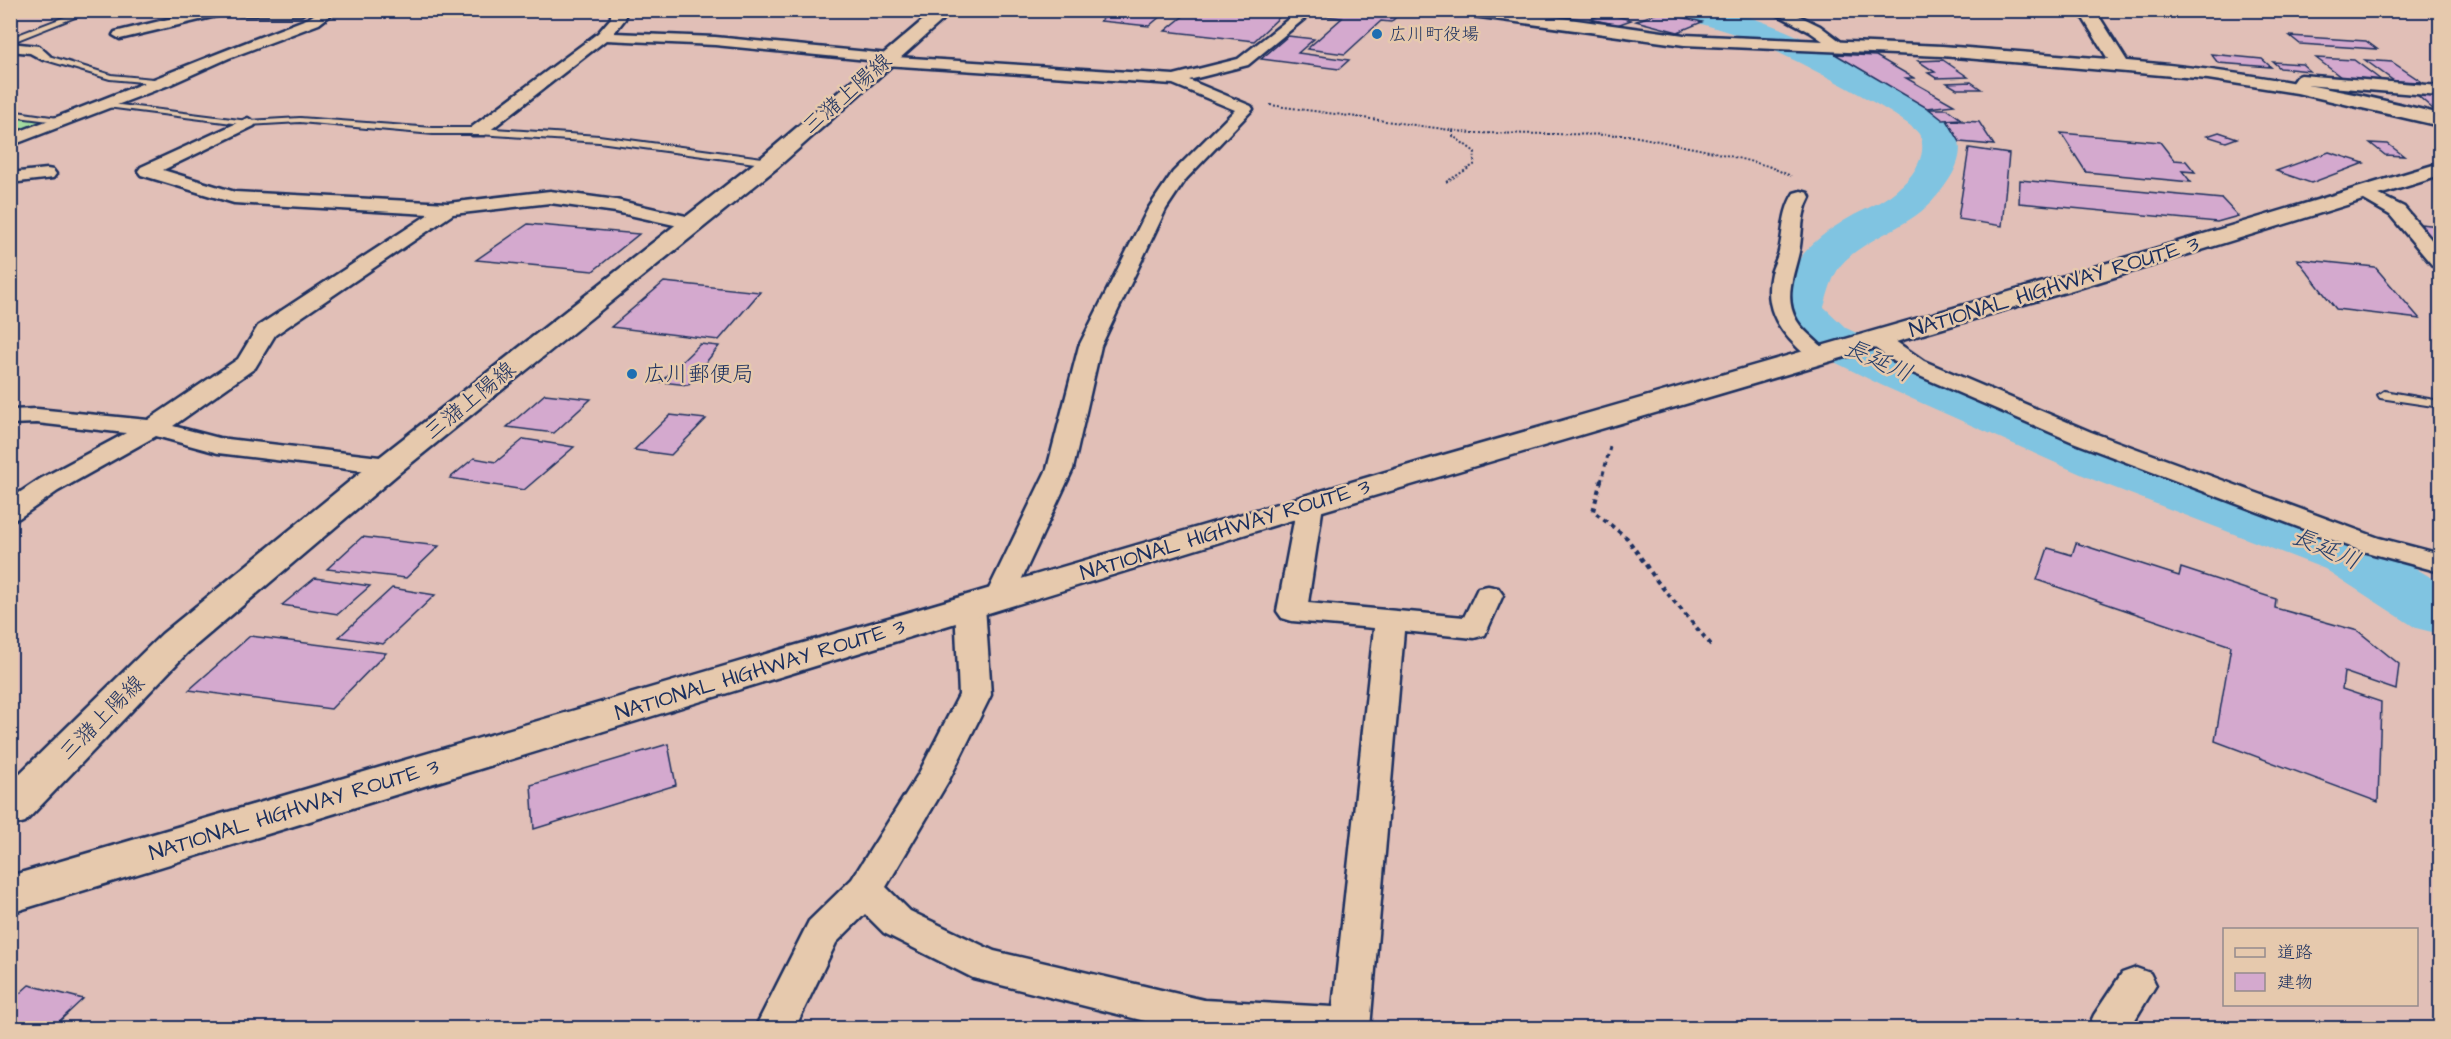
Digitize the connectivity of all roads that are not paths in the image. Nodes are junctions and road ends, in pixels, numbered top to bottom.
1 (90, 10) edge
2 (224, 10) edge
3 (238, 10) edge
4 (301, 10) edge
5 (331, 10) edge
6 (618, 10) edge
7 (946, 10) edge
8 (1309, 10) edge
9 (1465, 10) edge
10 (1775, 10) edge
11 (2086, 10) edge
12 (603, 36) junction
13 (10, 41) edge
14 (137, 41) dead end
15 (10, 47) edge
16 (1841, 47) junction
17 (42, 56) joint
18 (887, 60) junction
19 (2121, 65) junction
20 (1176, 80) junction
21 (164, 82) junction
22 (2297, 87) junction
23 (2440, 91) edge
24 (107, 105) junction
25 (10, 113) edge
26 (2440, 120) edge
27 (65, 121) junction
28 (248, 123) junction
29 (478, 131) junction
30 (10, 141) edge
31 (770, 162) junction
32 (2440, 169) edge
33 (47, 174) dead end
34 (10, 178) edge
35 (2365, 193) junction
36 (1801, 197) road end
37 (448, 209) junction
38 (692, 223) junction
39 (2440, 262) edge
40 (1872, 340) junction
41 (1820, 354) junction
42 (2384, 395) dead end
43 (2440, 404) edge
44 (10, 417) edge
45 (153, 428) junction
46 (388, 466) junction
47 (1310, 505) junction
48 (10, 512) edge
49 (2440, 563) edge
50 (1488, 595) dead end
51 (985, 601) junction
52 (1390, 620) junction
53 (10, 810) edge
54 (865, 890) junction
55 (10, 895) edge
56 (2136, 985) dead end
57 (775, 1029) edge
58 (2108, 1029) edge

1 - 13 lane
2 - 14 street
3 - 4 main road
5 - 21 street
6 - 12 street
7 - 18 main road, 三潴上陽線
8 - 20 street
9 - 16 main road
10 - 16 street
11 - 19 main road
12 - 18 street
12 - 29 street
15 - 17 street
16 - 19 main road
17 - 21 lane
18 - 20 street
18 - 31 main road, 三潴上陽線
19 - 22 main road
20 - 51 street
21 - 24 street
22 - 23 street
22 - 26 main road
24 - 27 street
24 - 28 lane
25 - 27 lane
27 - 30 street
28 - 29 lane
28 - 37 street
29 - 31 lane
31 - 38 main road, 三潴上陽線
32 - 35 main road, NATIONAL HIGHWAY ROUTE 3
33 - 34 street
35 - 39 street
35 - 40 main road, NATIONAL HIGHWAY ROUTE 3
36 - 41 street
37 - 38 street
37 - 45 street
38 - 46 main road, 三潴上陽線
40 - 41 main road, NATIONAL HIGHWAY ROUTE 3
40 - 49 street
41 - 47 main road, NATIONAL HIGHWAY ROUTE 3
42 - 43 lane
44 - 45 street
45 - 46 street
45 - 48 street
46 - 53 main road, 三潴上陽線
47 - 51 main road, NATIONAL HIGHWAY ROUTE 3
47 - 52 street
50 - 52 street
51 - 54 street
51 - 55 main road, NATIONAL HIGHWAY ROUTE 3
52 - 54 street
54 - 57 street
56 - 58 street

